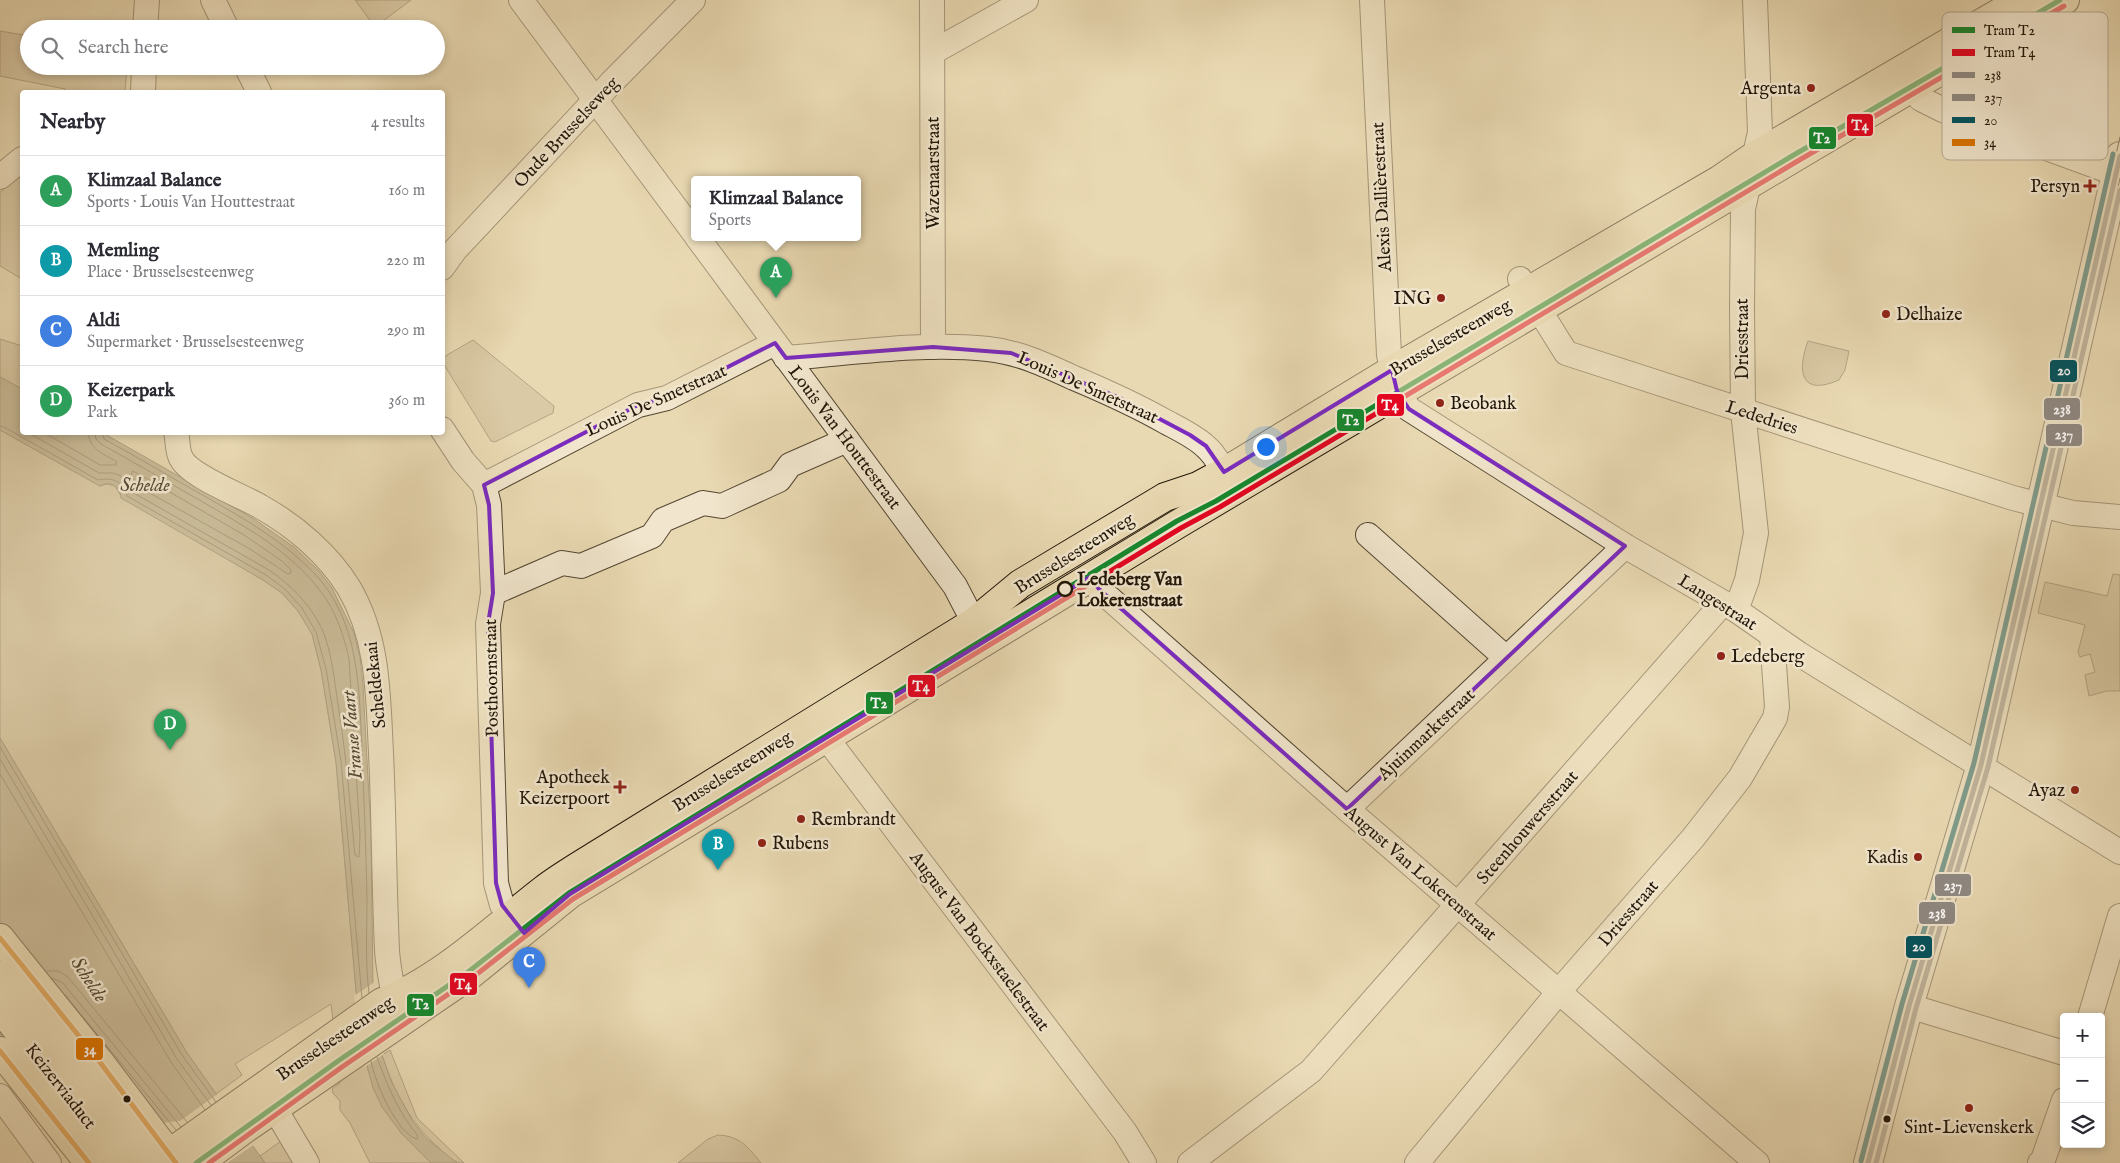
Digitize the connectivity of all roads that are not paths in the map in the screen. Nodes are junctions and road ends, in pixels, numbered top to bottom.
1 (147, 0) edge
2 (213, 0) edge
3 (521, 0) edge
4 (693, 0) edge
5 (932, 0) edge
6 (1026, 0) edge
7 (1372, 0) edge
8 (1755, 0) edge
9 (2021, 0) edge
10 (2065, 0) edge
11 (2000, 12) edge
12 (2040, 12) edge
13 (146, 20) edge
14 (223, 20) edge
15 (1942, 46) edge
16 (933, 52) junction
17 (1942, 71) edge
18 (144, 75) edge
19 (250, 75) edge
20 (143, 90) edge
21 (258, 90) edge
22 (1910, 90) junction
23 (596, 100) junction
24 (1942, 110) edge
25 (0, 154) edge
26 (1754, 156) junction
27 (20, 159) edge
28 (2095, 160) edge
29 (20, 161) edge
30 (2119, 168) edge
31 (0, 176) edge
32 (1750, 184) junction
33 (691, 228) edge
34 (700, 241) edge
35 (445, 264) edge
36 (1529, 293) junction
37 (933, 347) junction
38 (781, 351) junction
39 (1395, 382) junction
40 (1743, 411) junction
41 (445, 434) edge
42 (177, 435) edge
43 (847, 440) junction
44 (484, 485) junction
45 (1229, 487) junction
46 (2041, 505) junction
47 (2120, 517) edge
48 (1368, 535) dead end
49 (1625, 546) junction
50 (1090, 577) junction
51 (493, 593) junction
52 (1730, 607) junction
53 (979, 632) junction
54 (1772, 636) junction
55 (1506, 658) junction
56 (821, 728) junction
57 (1981, 765) junction
58 (1347, 809) junction
59 (2120, 852) edge
60 (1459, 905) junction
61 (2120, 916) edge
62 (517, 925) junction
63 (0, 938) edge
64 (0, 975) edge
65 (1559, 992) junction
66 (388, 999) junction
67 (1909, 1006) junction
68 (0, 1008) edge
69 (2091, 1013) edge
70 (393, 1028) junction
71 (2060, 1052) edge
72 (4, 1056) edge
73 (0, 1096) edge
74 (2063, 1103) edge
75 (275, 1109) junction
76 (240, 1119) junction
77 (165, 1157) edge
78 (2046, 1162) edge
79 (49, 1163) edge
80 (89, 1163) edge
81 (121, 1163) edge
82 (199, 1163) edge
83 (307, 1163) edge
84 (1144, 1163) edge
85 (1190, 1163) edge
86 (1417, 1163) edge
87 (1757, 1163) edge
88 (1868, 1163) edge

1 - 13 street
2 - 14 street
3 - 23 street, Louis Van Houttestraat
4 - 23 street, Oude Brusselseweg
5 - 16 street, Wazenaarstraat
6 - 16 street
7 - 39 street, Alexis Dallièrestraat
8 - 26 street, Driesstraat
9 - 11 main road, Brusselsesteenweg
10 - 12 main road, Brusselsesteenweg
15 - 26 main road, Brusselsesteenweg
16 - 37 street, Wazenaarstraat
17 - 22 main road, Brusselsesteenweg
18 - 20 street
19 - 21 street
22 - 24 street
22 - 32 main road, Brusselsesteenweg
23 - 33 street, Louis Van Houttestraat
23 - 35 street, Oude Brusselseweg
25 - 27 street
26 - 32 street, Driesstraat
26 - 36 main road, Brusselsesteenweg
28 - 30 street
29 - 31 street
30 - 46 street
32 - 36 main road, Brusselsesteenweg
32 - 40 street, Driesstraat
34 - 38 street, Louis Van Houttestraat
36 - 39 main road, Brusselsesteenweg
36 - 40 street, Lededries
37 - 38 street, Louis De Smetstraat
37 - 45 street, Louis De Smetstraat
38 - 43 street, Louis Van Houttestraat
38 - 44 street, Louis De Smetstraat
39 - 45 main road, Brusselsesteenweg
39 - 49 street, Langestraat
40 - 46 street, Lededries
40 - 52 street, Driesstraat
41 - 44 street, Posthoornstraat
42 - 66 street, Scheldekaai
43 - 51 street
43 - 53 street, Louis Van Houttestraat
44 - 51 street, Posthoornstraat
45 - 50 main road, Brusselsesteenweg
45 - 53 main road, Brusselsesteenweg
46 - 47 street, Lededries
46 - 57 street
48 - 55 street
49 - 52 street, Langestraat
49 - 55 street, Ajuinmarktstraat
50 - 53 main road, Brusselsesteenweg
50 - 58 street, August Van Lokerenstraat
51 - 62 street, Posthoornstraat
52 - 54 street, Langestraat
52 - 60 street, Steenhouwersstraat
53 - 56 main road, Brusselsesteenweg
54 - 57 street, Langestraat
54 - 65 street, Driesstraat
55 - 58 street, Ajuinmarktstraat
56 - 62 main road, Brusselsesteenweg
56 - 84 street, August Van Bockxstaelestraat
57 - 59 street, Langestraat
57 - 67 street
58 - 60 street, August Van Lokerenstraat
60 - 65 street, August Van Lokerenstraat
60 - 85 street, Steenhouwersstraat
61 - 69 street
62 - 66 main road, Brusselsesteenweg
62 - 70 main road, Brusselsesteenweg
63 - 77 main road
64 - 77 main road, Keizerviaduct
65 - 86 street, Driesstraat
65 - 87 street, August Van Lokerenstraat
66 - 70 street, Scheldekaai
66 - 76 main road, Brusselsesteenweg
67 - 71 street
67 - 88 street
68 - 81 main road, Keizerviaduct
70 - 75 main road, Brusselsesteenweg
72 - 80 main road
73 - 79 street
74 - 78 street
75 - 76 main road, Brusselsesteenweg
75 - 83 street
76 - 77 main road, Brusselsesteenweg
76 - 82 main road, Brusselsesteenweg

